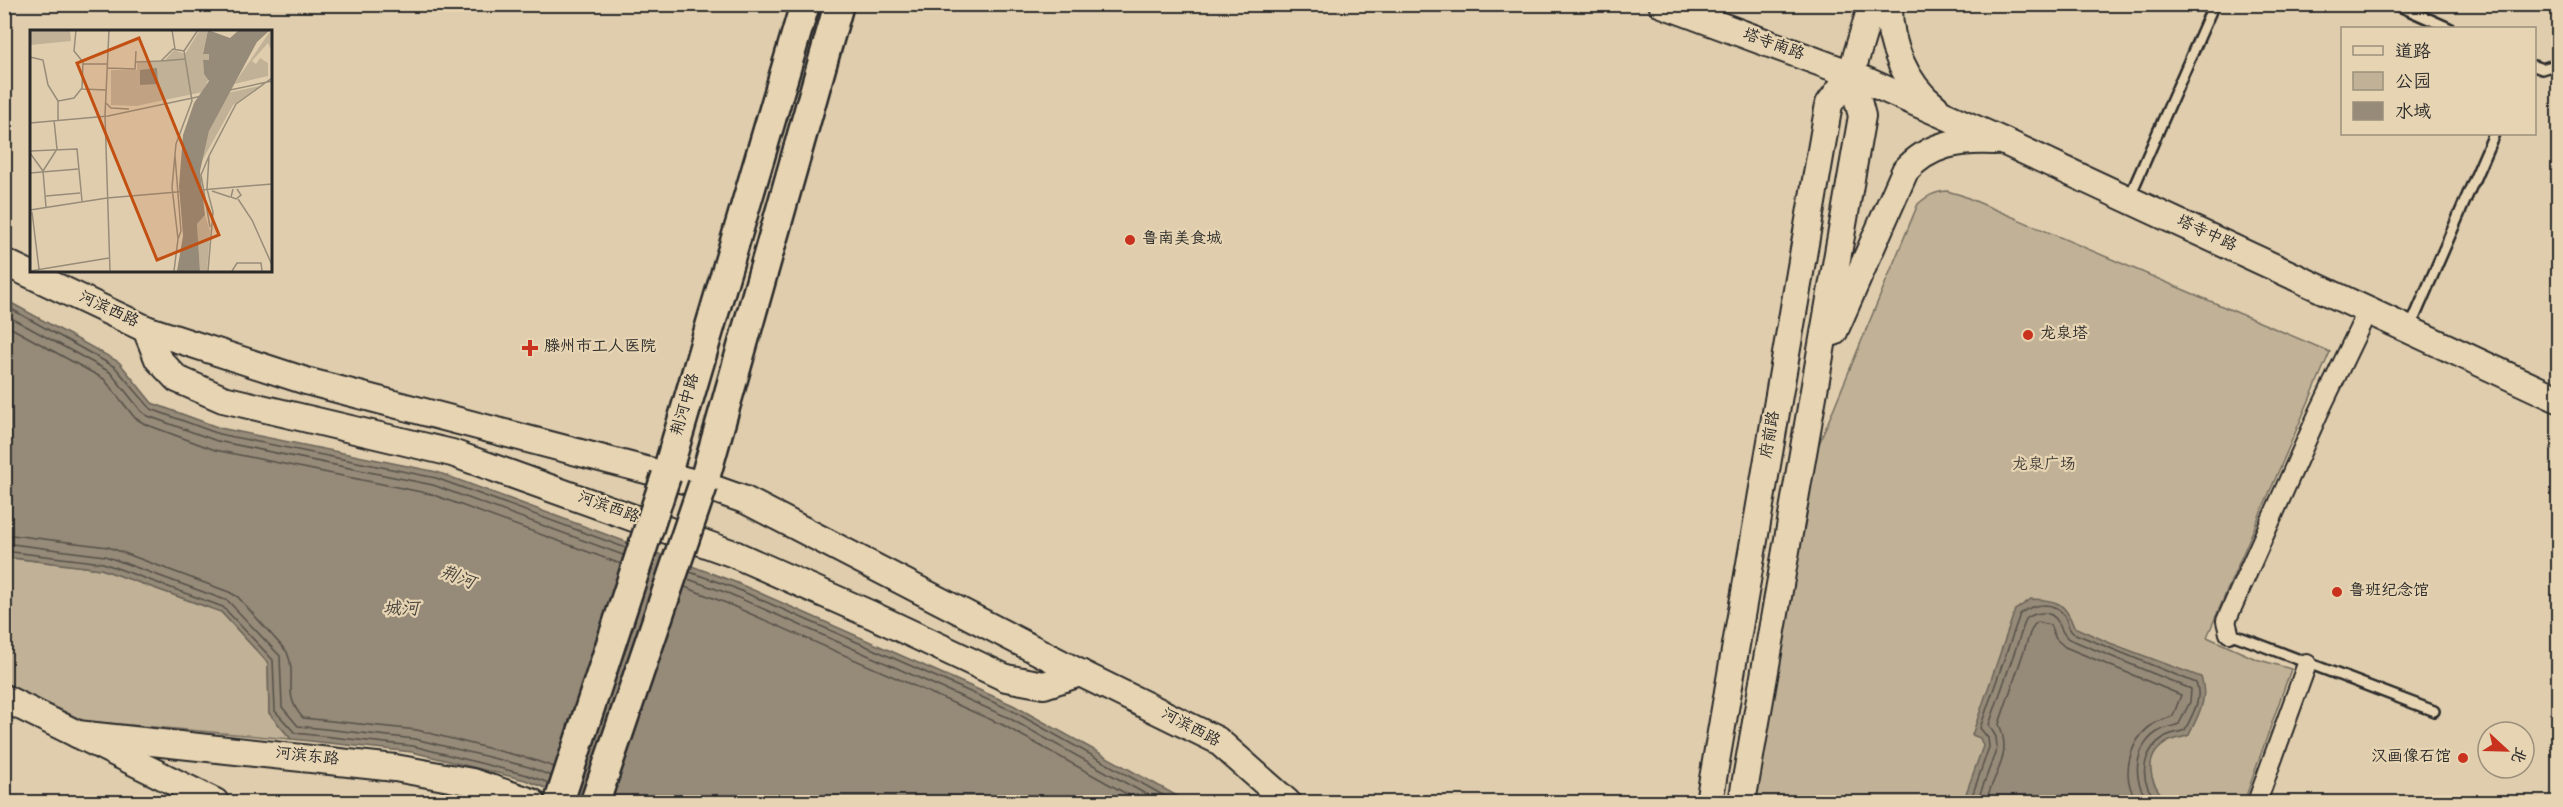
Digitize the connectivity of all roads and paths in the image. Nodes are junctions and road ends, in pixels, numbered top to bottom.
1 (805, 4) edge
2 (839, 4) edge
3 (1662, 4) edge
4 (1872, 4) edge
5 (1888, 4) edge
6 (2214, 4) edge
7 (2394, 4) edge
8 (2447, 27) edge
9 (2559, 64) edge
10 (2536, 66) edge
11 (1851, 74) junction
12 (1952, 119) junction
13 (2494, 135) edge
14 (2005, 142) junction
15 (2129, 199) junction
16 (4, 262) edge
17 (2368, 310) junction
18 (146, 329) junction
19 (2409, 330) junction
20 (1818, 368) junction
21 (2559, 399) edge
22 (666, 476) junction
23 (702, 485) junction
24 (2229, 633) joint
25 (2307, 664) junction
26 (1080, 673) junction
27 (4, 698) edge
28 (2434, 711) dead end
29 (77, 734) junction
30 (215, 802) edge
31 (532, 802) edge
32 (559, 802) edge
33 (595, 802) edge
34 (1287, 802) edge
35 (1709, 802) edge
36 (1742, 802) edge
37 (2257, 802) edge

1 - 22 main road, 荆河中路
2 - 23 main road
3 - 11 street, 塔寺南路
4 - 11 street, 府前路
5 - 12 street
6 - 15 lane
7 - 8 lane
9 - 10 lane
11 - 12 street, 塔寺中路
11 - 20 street, 府前路
11 - 35 street, 府前路
12 - 14 street, 塔寺中路
13 - 19 lane
14 - 15 street, 塔寺中路
14 - 20 street
15 - 17 street, 塔寺中路
16 - 18 street, 河滨西路
17 - 19 street, 塔寺中路
17 - 24 street
18 - 22 street, 河滨西路
18 - 26 street, 河滨西路
19 - 21 street, 塔寺中路
20 - 36 street, 府前路
22 - 23 street, 河滨西路
22 - 32 main road, 荆河中路, bridge
23 - 26 street, 河滨西路
23 - 33 main road, bridge
24 - 25 lane
25 - 28 lane
25 - 37 street
26 - 34 street, 河滨西路
27 - 29 street, 河滨东路
29 - 30 street, 河滨东路
29 - 31 street, 河滨东路

